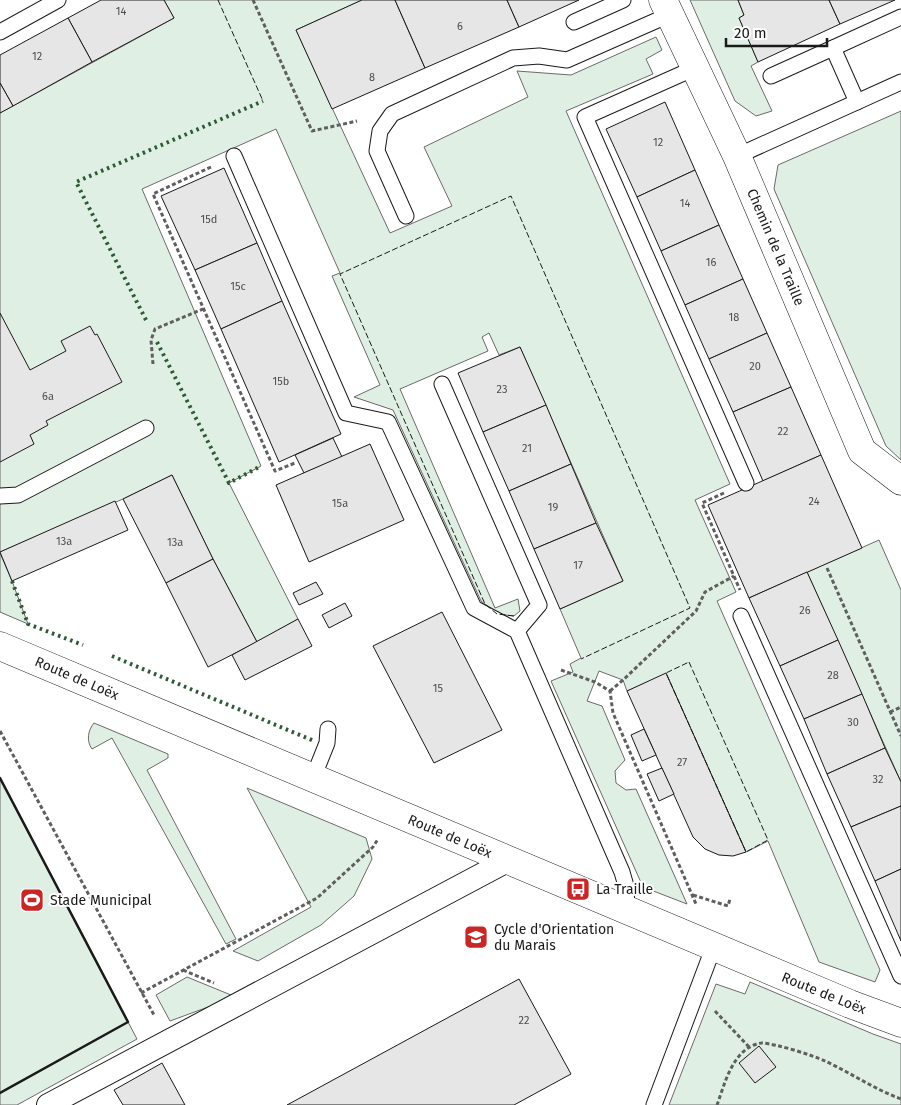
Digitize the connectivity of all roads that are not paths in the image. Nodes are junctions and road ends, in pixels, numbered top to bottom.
1 (58, 0) edge
2 (623, 0) edge
3 (666, 7) edge
4 (901, 16) edge
5 (574, 22) dead end
6 (0, 32) edge
7 (833, 48) junction
8 (695, 68) junction
9 (771, 76) dead end
10 (901, 82) edge
11 (857, 102) junction
12 (234, 156) road end
13 (737, 156) junction
14 (406, 216) dead end
15 (442, 384) dead end
16 (146, 428) dead end
17 (901, 481) edge
18 (746, 483) road end
19 (0, 496) edge
20 (741, 616) dead end
21 (517, 632) junction
22 (0, 646) edge
23 (328, 729) dead end
24 (313, 778) junction
25 (509, 860) junction
26 (626, 910) junction
27 (714, 946) junction
28 (901, 976) edge
29 (901, 1024) edge
30 (48, 1105) edge
31 (654, 1105) edge

1 - 6 lane
2 - 5 lane
3 - 8 street, Chemin de la Traille
3 - 14 lane
4 - 7 lane
7 - 9 lane
7 - 11 lane
8 - 13 street, Chemin de la Traille
8 - 18 lane
10 - 11 lane
11 - 13 lane
12 - 21 lane
13 - 17 street, Chemin de la Traille
15 - 21 lane
16 - 19 lane
20 - 28 lane
21 - 26 lane
22 - 24 street, Route de Loëx
23 - 24 lane
24 - 25 street, Route de Loëx
25 - 26 street, Route de Loëx
25 - 30 street
26 - 27 street, Route de Loëx
27 - 29 street, Route de Loëx
27 - 31 lane

